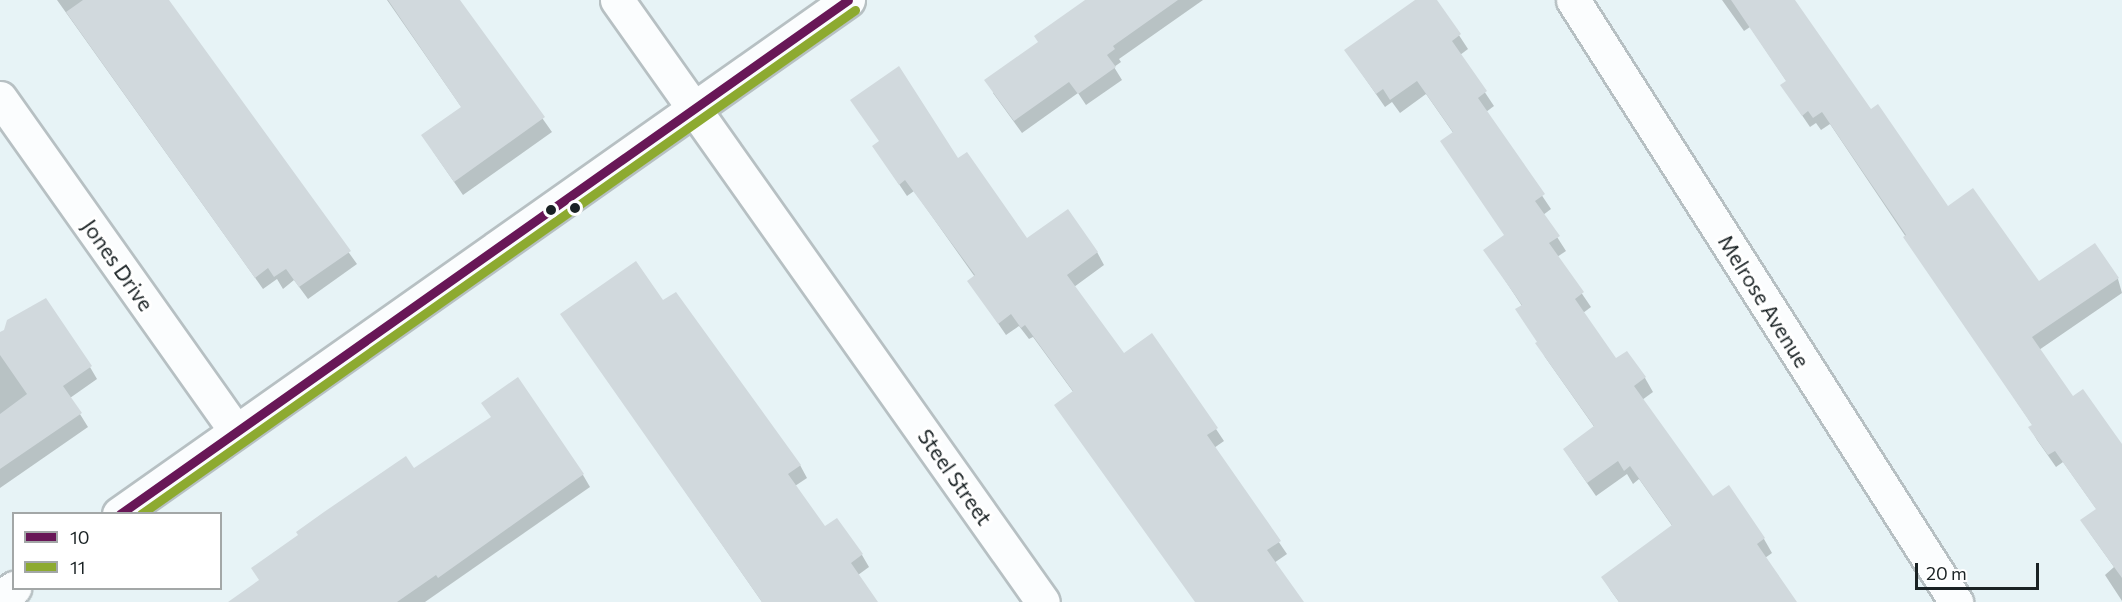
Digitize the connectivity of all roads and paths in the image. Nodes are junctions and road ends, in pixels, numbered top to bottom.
1 (617, 0) edge
2 (848, 0) edge
3 (1573, 0) edge
4 (0, 99) edge
5 (694, 108) junction
6 (236, 431) junction
7 (120, 512) edge
8 (1043, 602) edge
9 (1956, 602) edge

1 - 5 street, Steel Street
2 - 5 street
3 - 9 street, Melrose Avenue
4 - 6 street, Jones Drive
5 - 6 street
5 - 8 street, Steel Street
6 - 7 street

